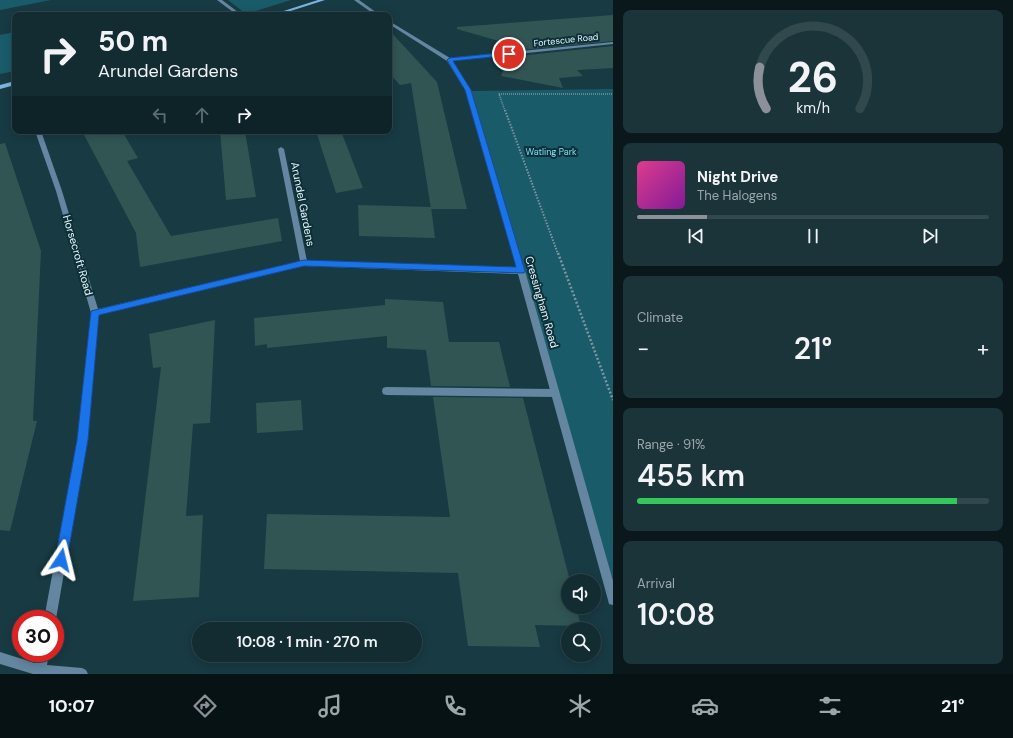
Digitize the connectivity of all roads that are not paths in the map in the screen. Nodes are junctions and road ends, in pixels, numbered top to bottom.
1 (219, 0) edge
2 (323, 0) edge
3 (356, 0) edge
4 (236, 12) edge
5 (283, 12) edge
6 (374, 12) edge
7 (392, 24) edge
8 (613, 43) edge
9 (449, 60) junction
10 (12, 84) edge
11 (0, 87) edge
12 (39, 134) edge
13 (281, 149) dead end
14 (304, 263) junction
15 (521, 271) junction
16 (95, 313) junction
17 (386, 391) dead end
18 (555, 393) junction
19 (613, 600) edge
20 (52, 610) edge
21 (0, 658) edge
22 (42, 662) edge
23 (40, 672) edge
24 (82, 674) edge

1 - 4 street
2 - 5 street
3 - 6 street
7 - 9 street, Cressingham Road
8 - 9 street, Fortescue Road
9 - 15 street, Cressingham Road
10 - 11 street
12 - 16 street, Horsecroft Road
13 - 14 street, Arundel Gardens
14 - 15 street, Arundel Gardens
14 - 16 street, Arundel Gardens
15 - 18 street, Cressingham Road
16 - 20 street, Horsecroft Road
17 - 18 street
18 - 19 street, Cressingham Road
21 - 23 street
22 - 23 street
23 - 24 street

